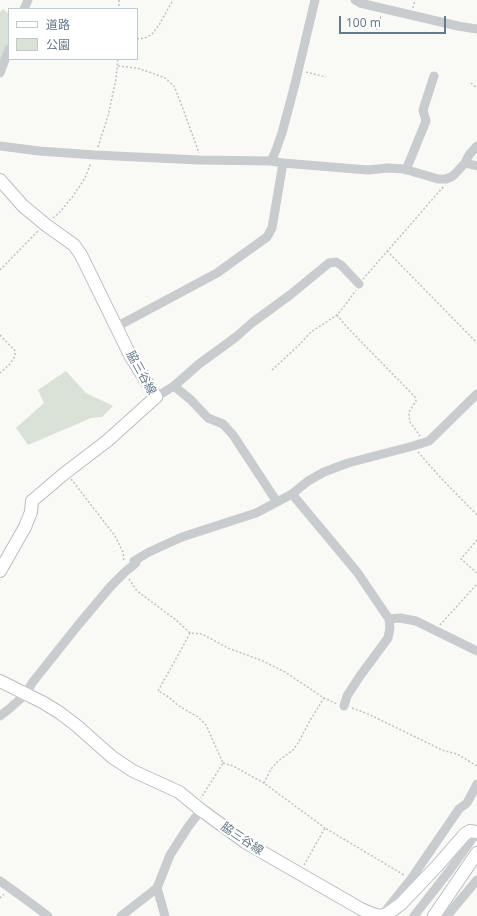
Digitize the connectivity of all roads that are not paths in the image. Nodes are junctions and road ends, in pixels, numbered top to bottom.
1 (314, 0) edge
2 (355, 0) edge
3 (477, 29) edge
4 (8, 52) edge
5 (0, 73) edge
6 (434, 76) dead end
7 (0, 146) edge
8 (477, 146) edge
9 (271, 161) junction
10 (465, 163) junction
11 (283, 164) junction
12 (477, 166) edge
13 (406, 170) junction
14 (0, 180) edge
15 (359, 284) dead end
16 (116, 327) junction
17 (174, 386) junction
18 (477, 394) edge
19 (156, 397) junction
20 (292, 494) junction
21 (277, 502) junction
22 (0, 571) edge
23 (389, 619) junction
24 (477, 651) edge
25 (0, 681) edge
26 (26, 694) junction
27 (344, 706) road end
28 (0, 716) edge
29 (477, 784) edge
30 (198, 807) junction
31 (477, 832) edge
32 (477, 853) edge
33 (477, 880) edge
34 (0, 881) edge
35 (157, 888) junction
36 (386, 915) edge
37 (48, 916) edge
38 (121, 916) edge
39 (165, 916) edge
40 (414, 916) edge
41 (434, 916) edge
42 (447, 916) edge

1 - 9 street
2 - 3 street
4 - 5 street
6 - 13 street
7 - 9 street
8 - 10 street
9 - 11 street
10 - 12 street
10 - 13 street
11 - 13 street
11 - 16 street
14 - 16 main road, 脇三谷線
15 - 17 street
16 - 19 main road, 脇三谷線
17 - 19 street
17 - 21 street
18 - 20 street
19 - 22 main road, 脇三谷線
20 - 21 street
20 - 23 street
21 - 26 street
23 - 24 street
23 - 27 street
25 - 26 main road, 脇三谷線
26 - 28 street
26 - 30 main road, 脇三谷線
29 - 36 street
30 - 35 street
30 - 36 main road, 脇三谷線
31 - 36 main road
31 - 40 street
32 - 41 main road
33 - 42 street
34 - 37 street
35 - 38 street
35 - 39 street

